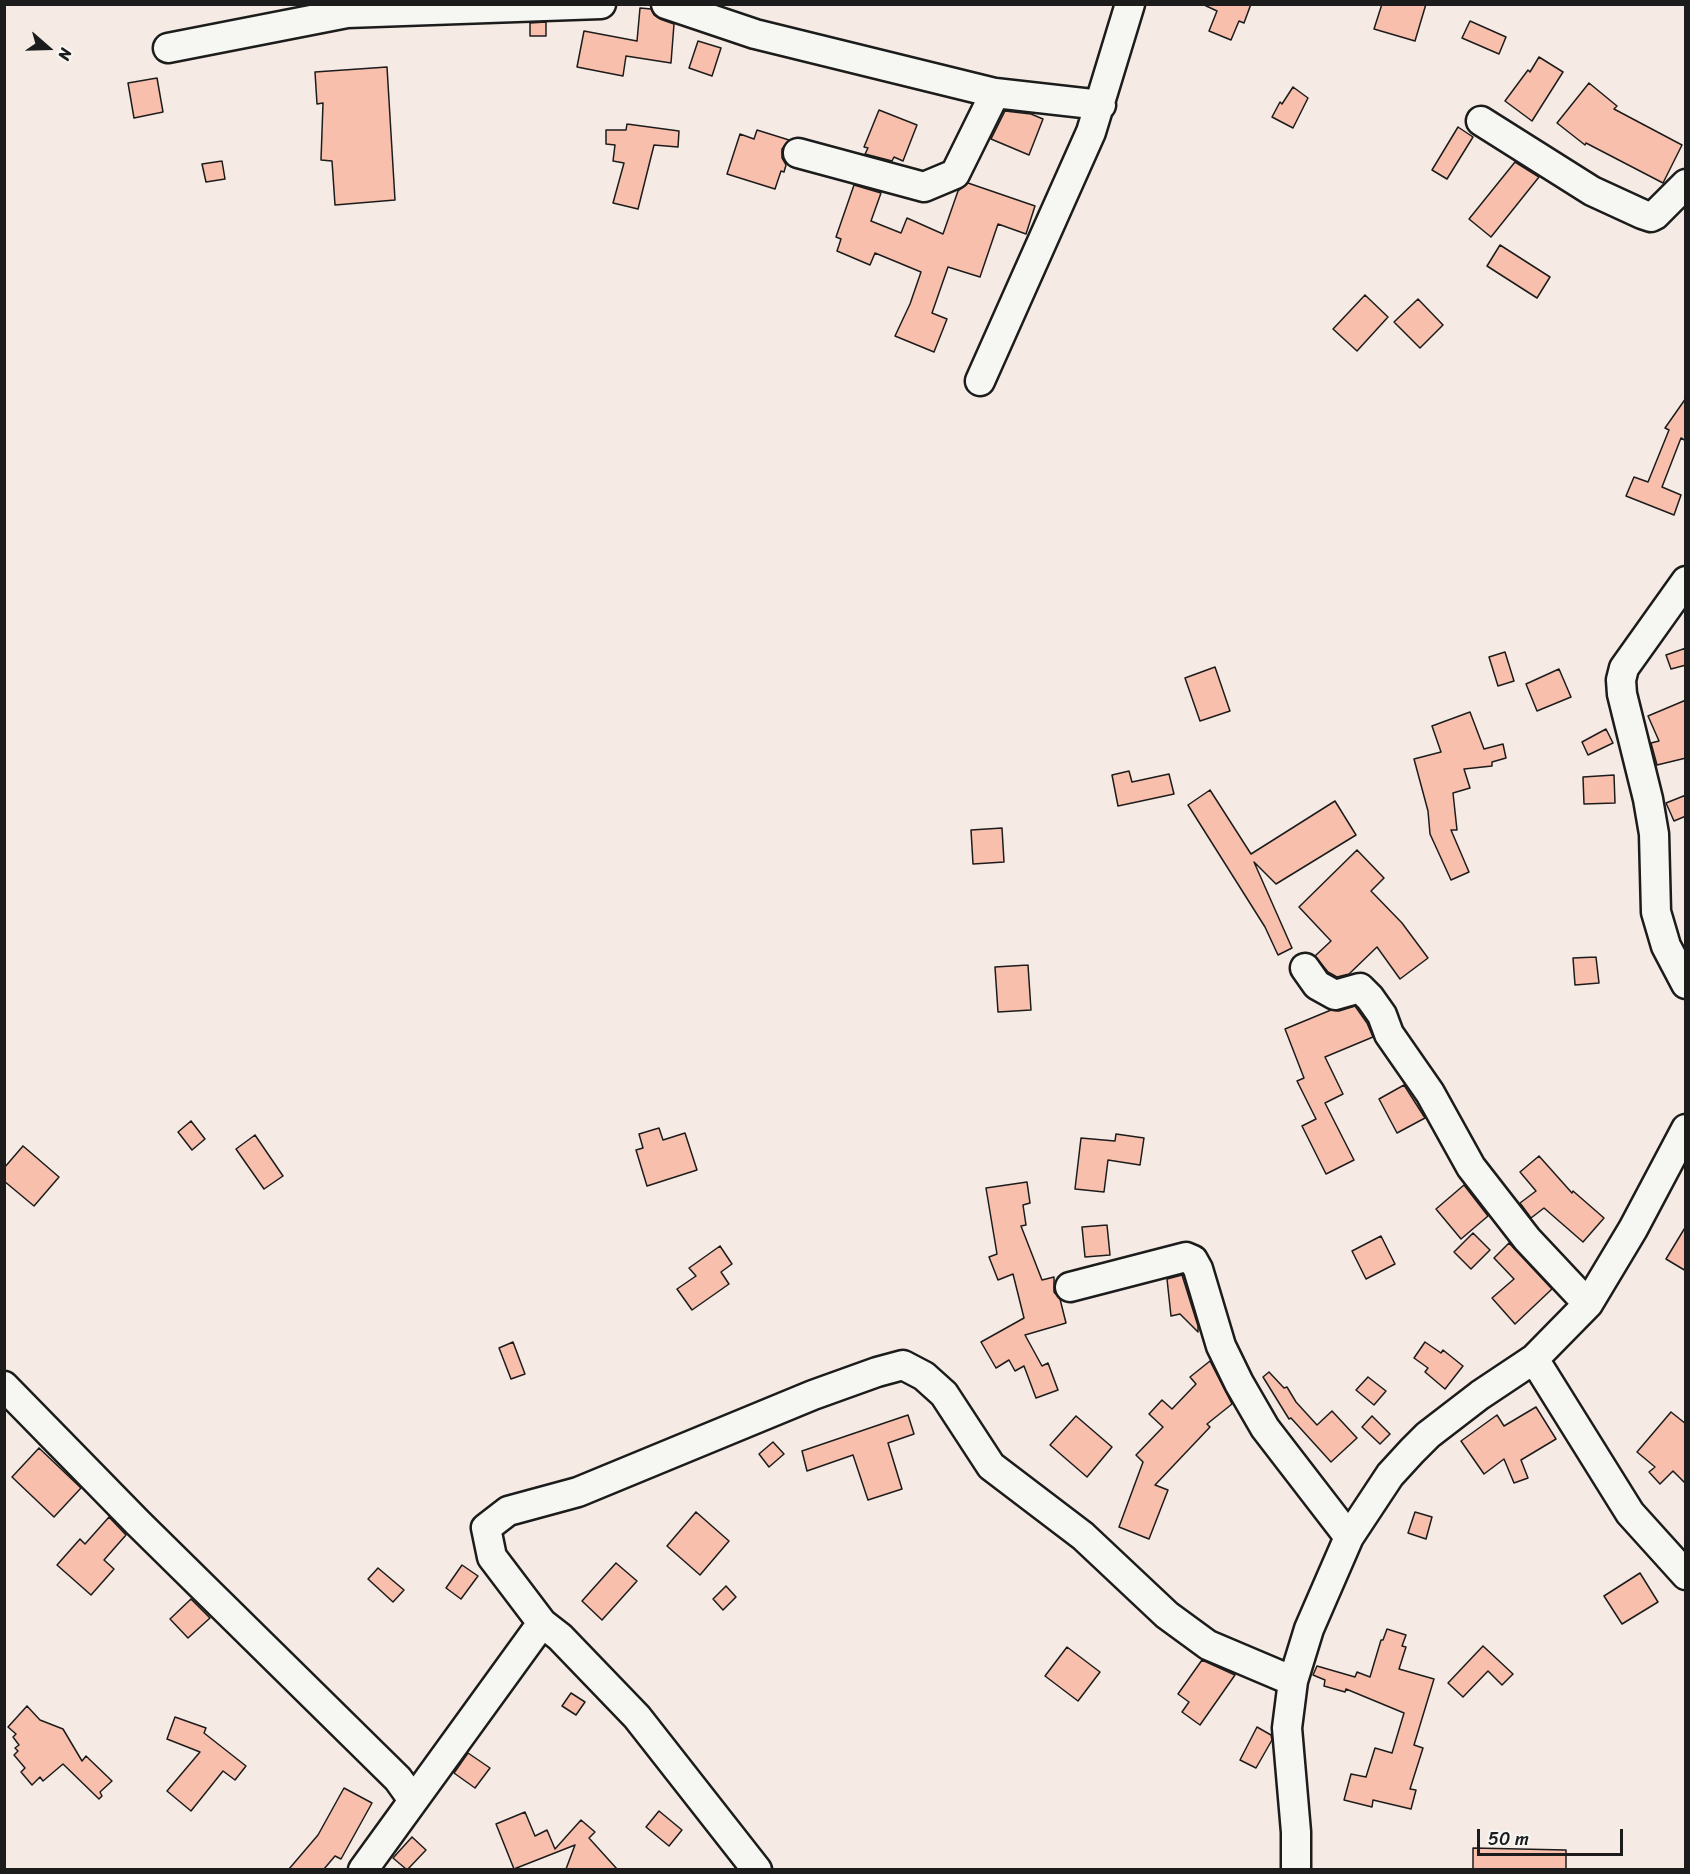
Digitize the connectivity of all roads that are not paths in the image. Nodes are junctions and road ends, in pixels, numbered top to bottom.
1 (601, 4) edge
2 (666, 4) edge
3 (1130, 4) edge
4 (168, 48) dead end
5 (994, 93) junction
6 (1101, 105) junction
7 (1481, 122) dead end
8 (798, 153) dead end
9 (1686, 184) edge
10 (980, 381) dead end
11 (1686, 581) edge
12 (1305, 968) dead end
13 (1686, 984) edge
14 (1686, 1129) edge
15 (1070, 1287) dead end
16 (1588, 1304) junction
17 (1534, 1359) junction
18 (4, 1386) edge
19 (1349, 1537) junction
20 (1686, 1575) edge
21 (542, 1623) junction
22 (1293, 1681) junction
23 (412, 1800) junction
24 (363, 1869) edge
25 (757, 1869) edge
26 (1296, 1869) edge

1 - 4 street
2 - 5 street
3 - 6 street
5 - 6 street
5 - 8 street
6 - 10 street
7 - 9 street
11 - 13 street
12 - 16 street
14 - 16 street
15 - 19 street
16 - 17 street
17 - 19 street
17 - 20 street
18 - 23 street
19 - 22 street
21 - 22 street
21 - 23 street
21 - 25 street
22 - 26 street
23 - 24 street

